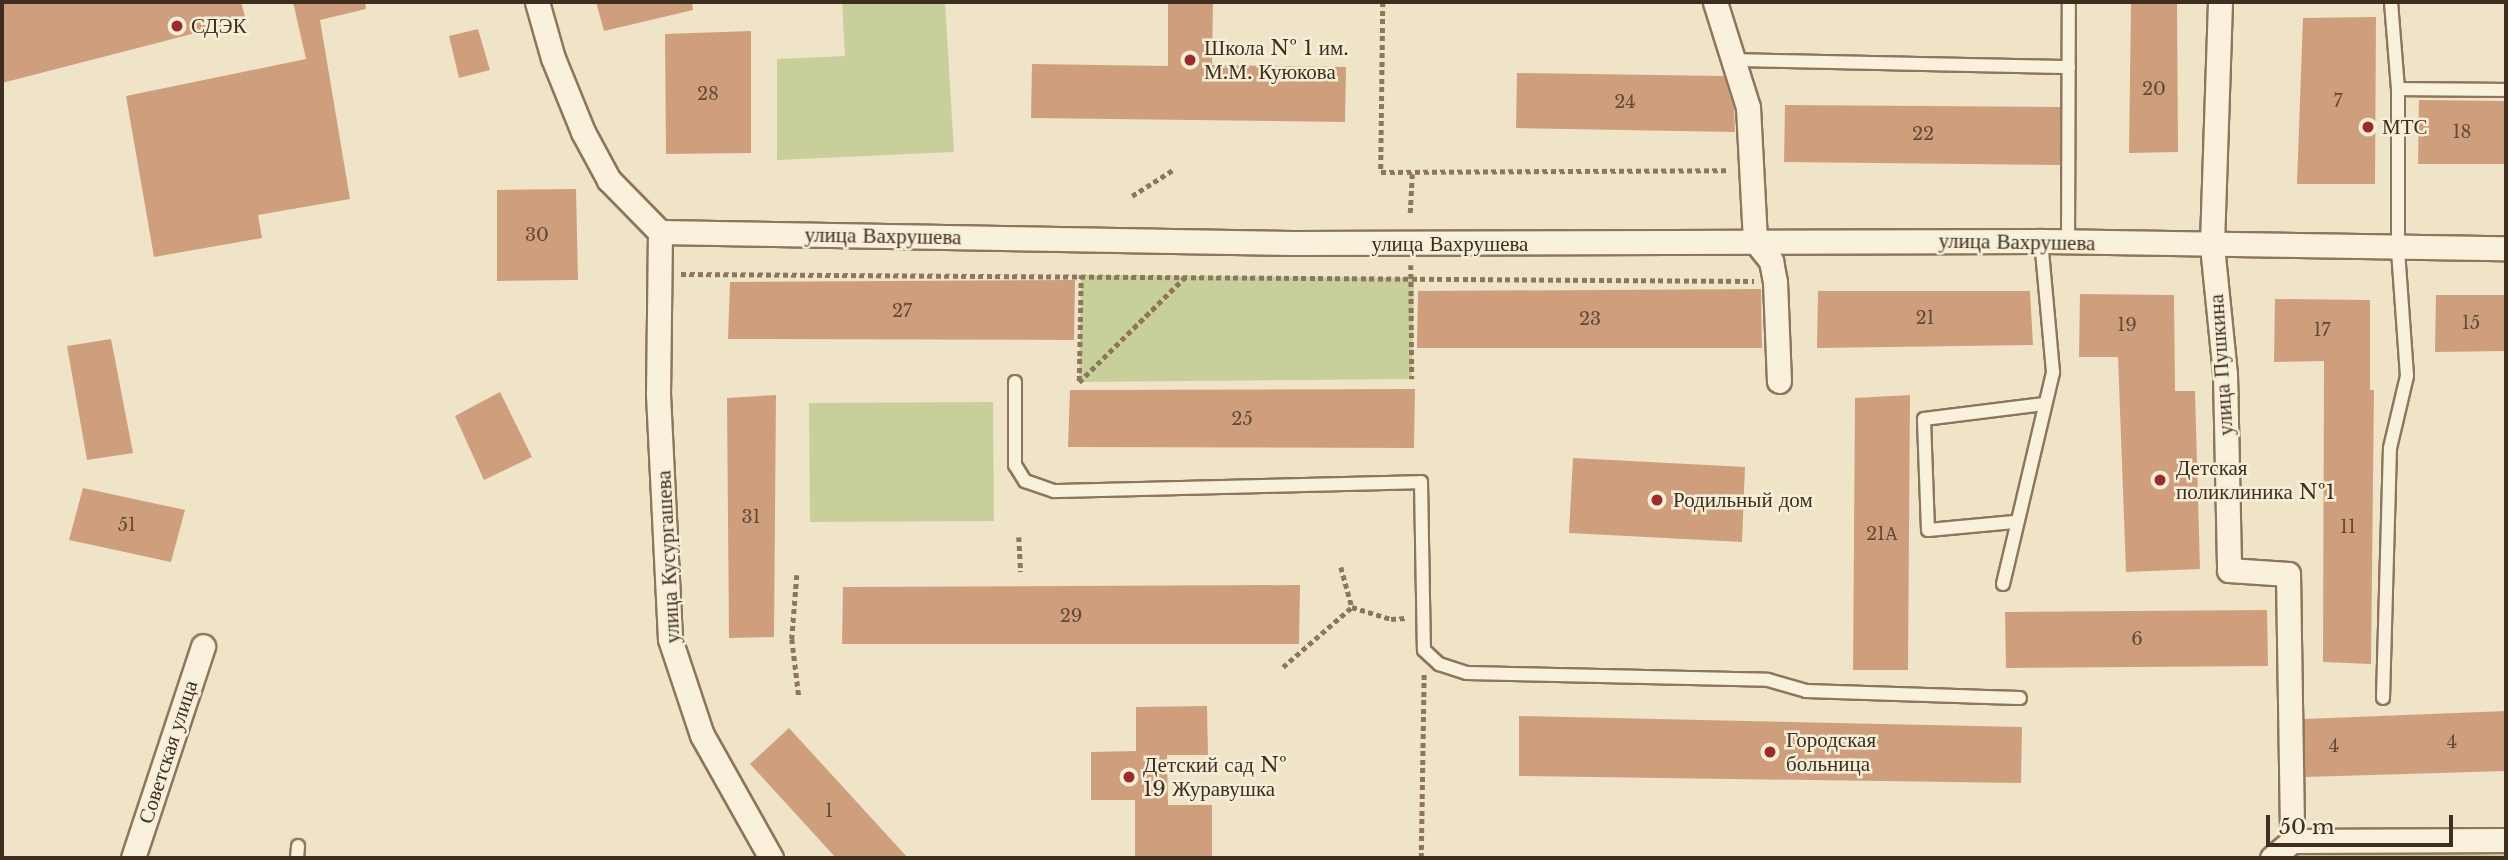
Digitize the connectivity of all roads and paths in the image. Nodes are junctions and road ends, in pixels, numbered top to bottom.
1 (537, 2) edge
2 (1383, 2) edge
3 (1715, 2) edge
4 (2069, 2) edge
5 (2220, 2) edge
6 (2391, 2) edge
7 (1734, 61) junction
8 (2069, 67) junction
9 (2399, 89) junction
10 (2506, 90) edge
11 (1751, 169) junction
12 (1173, 170) dead end
13 (1412, 174) junction
14 (1132, 196) dead end
15 (1410, 213) dead end
16 (660, 232) junction
17 (1755, 241) junction
18 (2041, 242) junction
19 (2068, 242) junction
20 (1406, 244) junction
21 (2213, 246) junction
22 (2506, 248) edge
23 (2398, 249) junction
24 (659, 274) junction
25 (1082, 275) junction
26 (1186, 276) junction
27 (1414, 278) junction
28 (1775, 282) junction
29 (1412, 379) dead end
30 (1779, 381) dead end
31 (1015, 382) dead end
32 (2044, 404) junction
33 (2014, 522) junction
34 (1018, 537) dead end
35 (1341, 567) dead end
36 (1021, 572) dead end
37 (797, 575) dead end
38 (2003, 584) dead end
39 (1352, 607) junction
40 (1423, 617) junction
41 (203, 646) dead end
42 (1424, 650) junction
43 (1283, 667) dead end
44 (799, 697) dead end
45 (2020, 698) dead end
46 (2383, 698) dead end
47 (2506, 840) edge
48 (2292, 841) junction
49 (133, 858) edge
50 (771, 858) edge
51 (1421, 858) edge
52 (2272, 858) edge

1 - 16 street
2 - 13 path
3 - 7 street
4 - 8 lane
5 - 21 street, улица Пушкина
6 - 9 lane
7 - 8 lane
7 - 11 street
8 - 19 lane
9 - 10 lane
9 - 23 lane
11 - 13 path
11 - 17 street
12 - 14 path
13 - 15 path
16 - 20 street, улица Вахрушева
16 - 24 street, улица Кусургашева
17 - 18 street, улица Вахрушева
17 - 20 street, улица Вахрушева
17 - 28 street
18 - 19 street, улица Вахрушева
18 - 32 lane
19 - 21 street, улица Вахрушева
20 - 27 path
21 - 23 street, улица Вахрушева
21 - 48 street, улица Пушкина
22 - 23 street, улица Вахрушева
23 - 46 lane
24 - 25 path
24 - 50 street, улица Кусургашева
25 - 26 path
25 - 26 path
26 - 27 path
27 - 28 path
27 - 29 path
28 - 30 street
31 - 40 lane
32 - 33 lane
32 - 33 lane
33 - 38 lane
34 - 36 path
35 - 39 path
37 - 44 path
39 - 40 path
39 - 43 path
40 - 42 lane
41 - 49 street, Советская улица
42 - 45 lane
42 - 51 path
47 - 48 street
48 - 52 street

